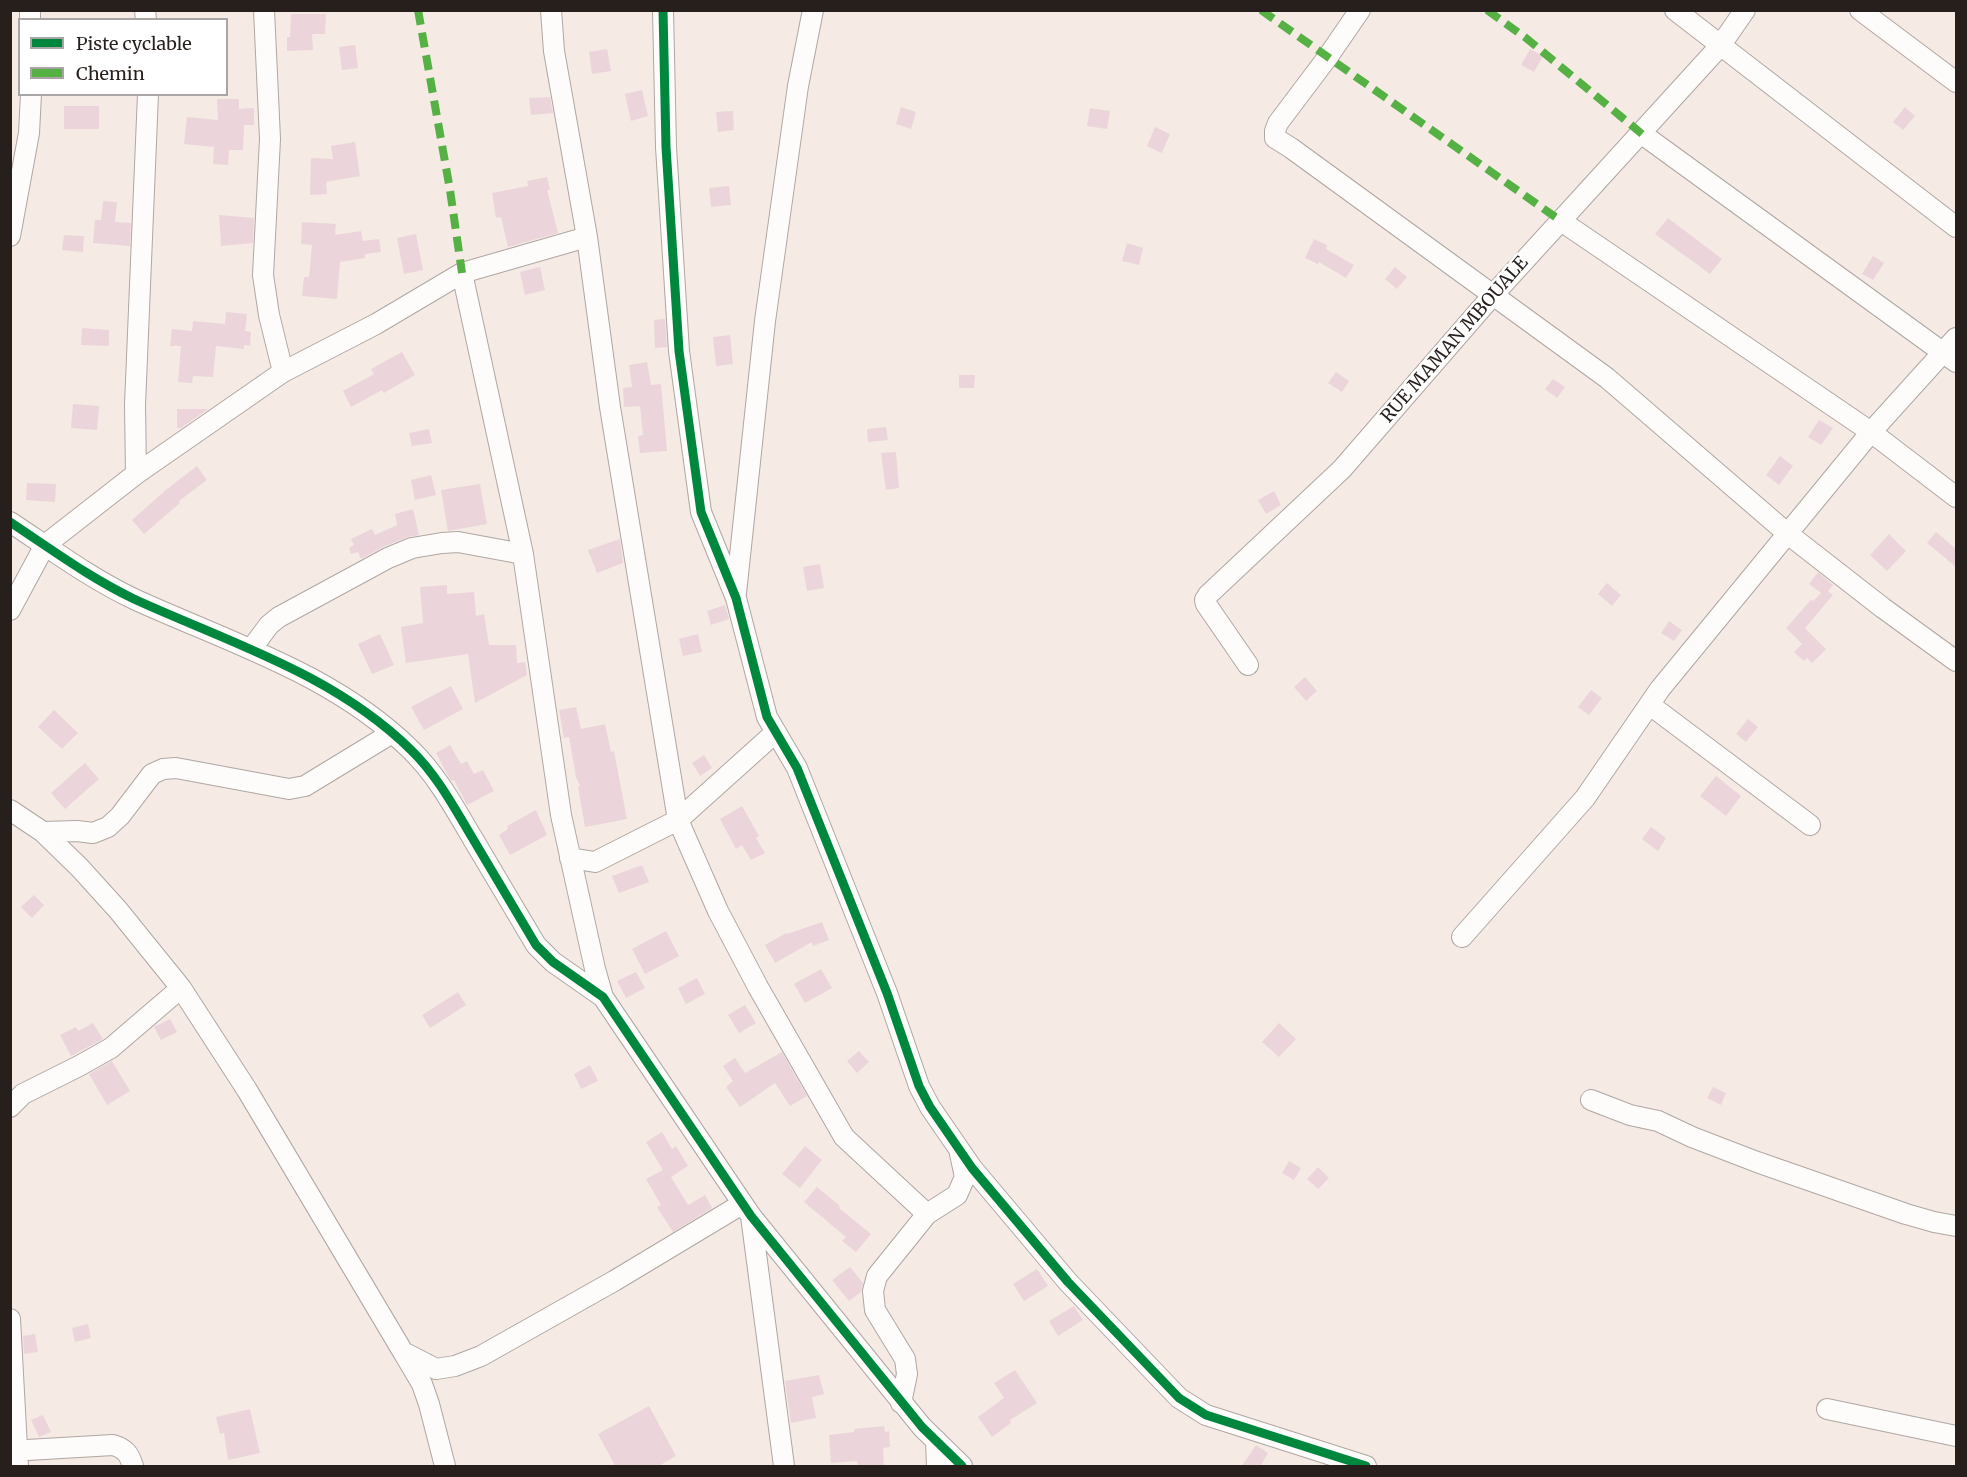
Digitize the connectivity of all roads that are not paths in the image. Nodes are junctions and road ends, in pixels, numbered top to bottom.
1 (264, 10) edge
2 (550, 10) edge
3 (663, 10) edge
4 (813, 10) edge
5 (1360, 10) edge
6 (1675, 10) edge
7 (1745, 10) edge
8 (1860, 10) edge
9 (1720, 46) junction
10 (1956, 81) edge
11 (31, 96) edge
12 (148, 96) edge
13 (1641, 134) junction
14 (1561, 221) junction
15 (1956, 227) edge
16 (10, 236) edge
17 (587, 237) junction
18 (462, 273) junction
19 (1493, 295) junction
20 (1952, 351) edge
21 (283, 372) junction
22 (1871, 432) junction
23 (136, 474) junction
24 (1956, 497) edge
25 (10, 522) edge
26 (1788, 534) junction
27 (45, 545) junction
28 (523, 554) junction
29 (736, 598) junction
30 (10, 610) edge
31 (252, 648) junction
32 (1956, 662) edge
33 (1248, 665) dead end
34 (1650, 705) junction
35 (776, 732) junction
36 (392, 733) junction
37 (10, 810) edge
38 (678, 820) junction
39 (1810, 825) dead end
40 (43, 832) junction
41 (570, 858) junction
42 (1462, 937) dead end
43 (181, 988) junction
44 (603, 997) junction
45 (1591, 1100) dead end
46 (10, 1107) edge
47 (958, 1149) junction
48 (747, 1210) junction
49 (927, 1214) junction
50 (1956, 1226) edge
51 (10, 1319) edge
52 (403, 1352) junction
53 (902, 1403) junction
54 (1827, 1409) dead end
55 (1956, 1436) edge
56 (936, 1440) junction
57 (15, 1457) edge
58 (1364, 1466) edge
59 (133, 1467) edge
60 (445, 1467) edge
61 (784, 1467) edge
62 (937, 1467) edge
63 (962, 1467) edge

1 - 21 street
2 - 17 street
3 - 29 street
4 - 29 street
5 - 19 street
6 - 9 street
7 - 9 street, RUE MAMAN MBOUALE
8 - 10 street
9 - 13 street, RUE MAMAN MBOUALE
9 - 15 street
11 - 16 street
12 - 23 street
13 - 14 street, RUE MAMAN MBOUALE
13 - 20 street
14 - 19 street, RUE MAMAN MBOUALE
14 - 22 street
17 - 18 street
17 - 38 street
18 - 21 street
18 - 28 street
19 - 26 street
19 - 33 street, RUE MAMAN MBOUALE
20 - 22 street
21 - 23 street
22 - 24 street
22 - 26 street
23 - 27 street
25 - 27 street
26 - 32 street
26 - 34 street
27 - 30 street
27 - 31 street
28 - 31 street
28 - 41 street
29 - 35 street
31 - 36 street
34 - 39 street
34 - 42 street
35 - 38 street
35 - 47 street
36 - 40 street
36 - 44 street
37 - 40 street
38 - 41 street
38 - 49 street
40 - 43 street
41 - 44 street
43 - 46 street
43 - 52 street
44 - 48 street
45 - 50 street
47 - 49 street
47 - 58 street
48 - 52 street
48 - 53 street
48 - 61 street
49 - 53 street
51 - 57 street
52 - 60 street
53 - 56 street
54 - 55 street
56 - 62 street
56 - 63 street
57 - 59 street

